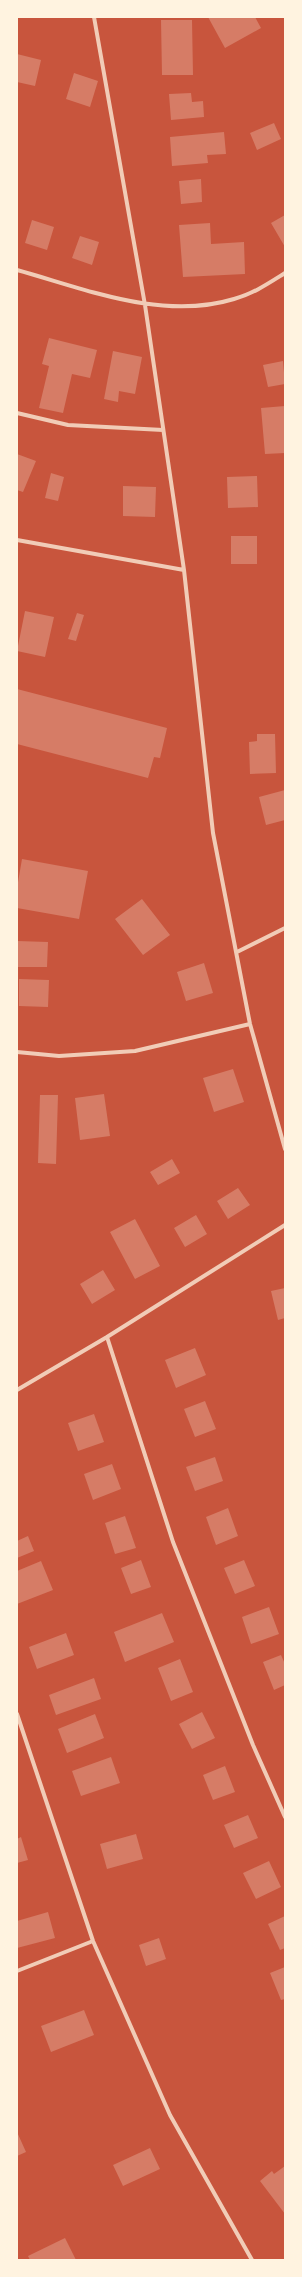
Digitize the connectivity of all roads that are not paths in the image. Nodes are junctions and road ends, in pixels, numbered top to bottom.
1 (94, 17) edge
2 (17, 270) edge
3 (285, 273) edge
4 (145, 305) junction
5 (17, 413) edge
6 (163, 430) junction
7 (17, 540) edge
8 (184, 570) junction
9 (285, 928) edge
10 (237, 952) junction
11 (250, 1024) junction
12 (17, 1052) edge
13 (285, 1149) edge
14 (285, 1225) edge
15 (107, 1337) junction
16 (17, 1390) edge
17 (17, 1714) edge
18 (285, 1817) edge
19 (92, 1942) junction
20 (17, 1971) edge
21 (252, 2260) edge

1 - 4 street
2 - 4 street
3 - 4 street
4 - 6 street
5 - 6 street
6 - 8 street
7 - 8 street
8 - 10 street
9 - 10 street
10 - 11 street
11 - 12 street
11 - 13 street
14 - 15 street
15 - 16 street
15 - 18 street
17 - 19 street
19 - 20 street
19 - 21 street

